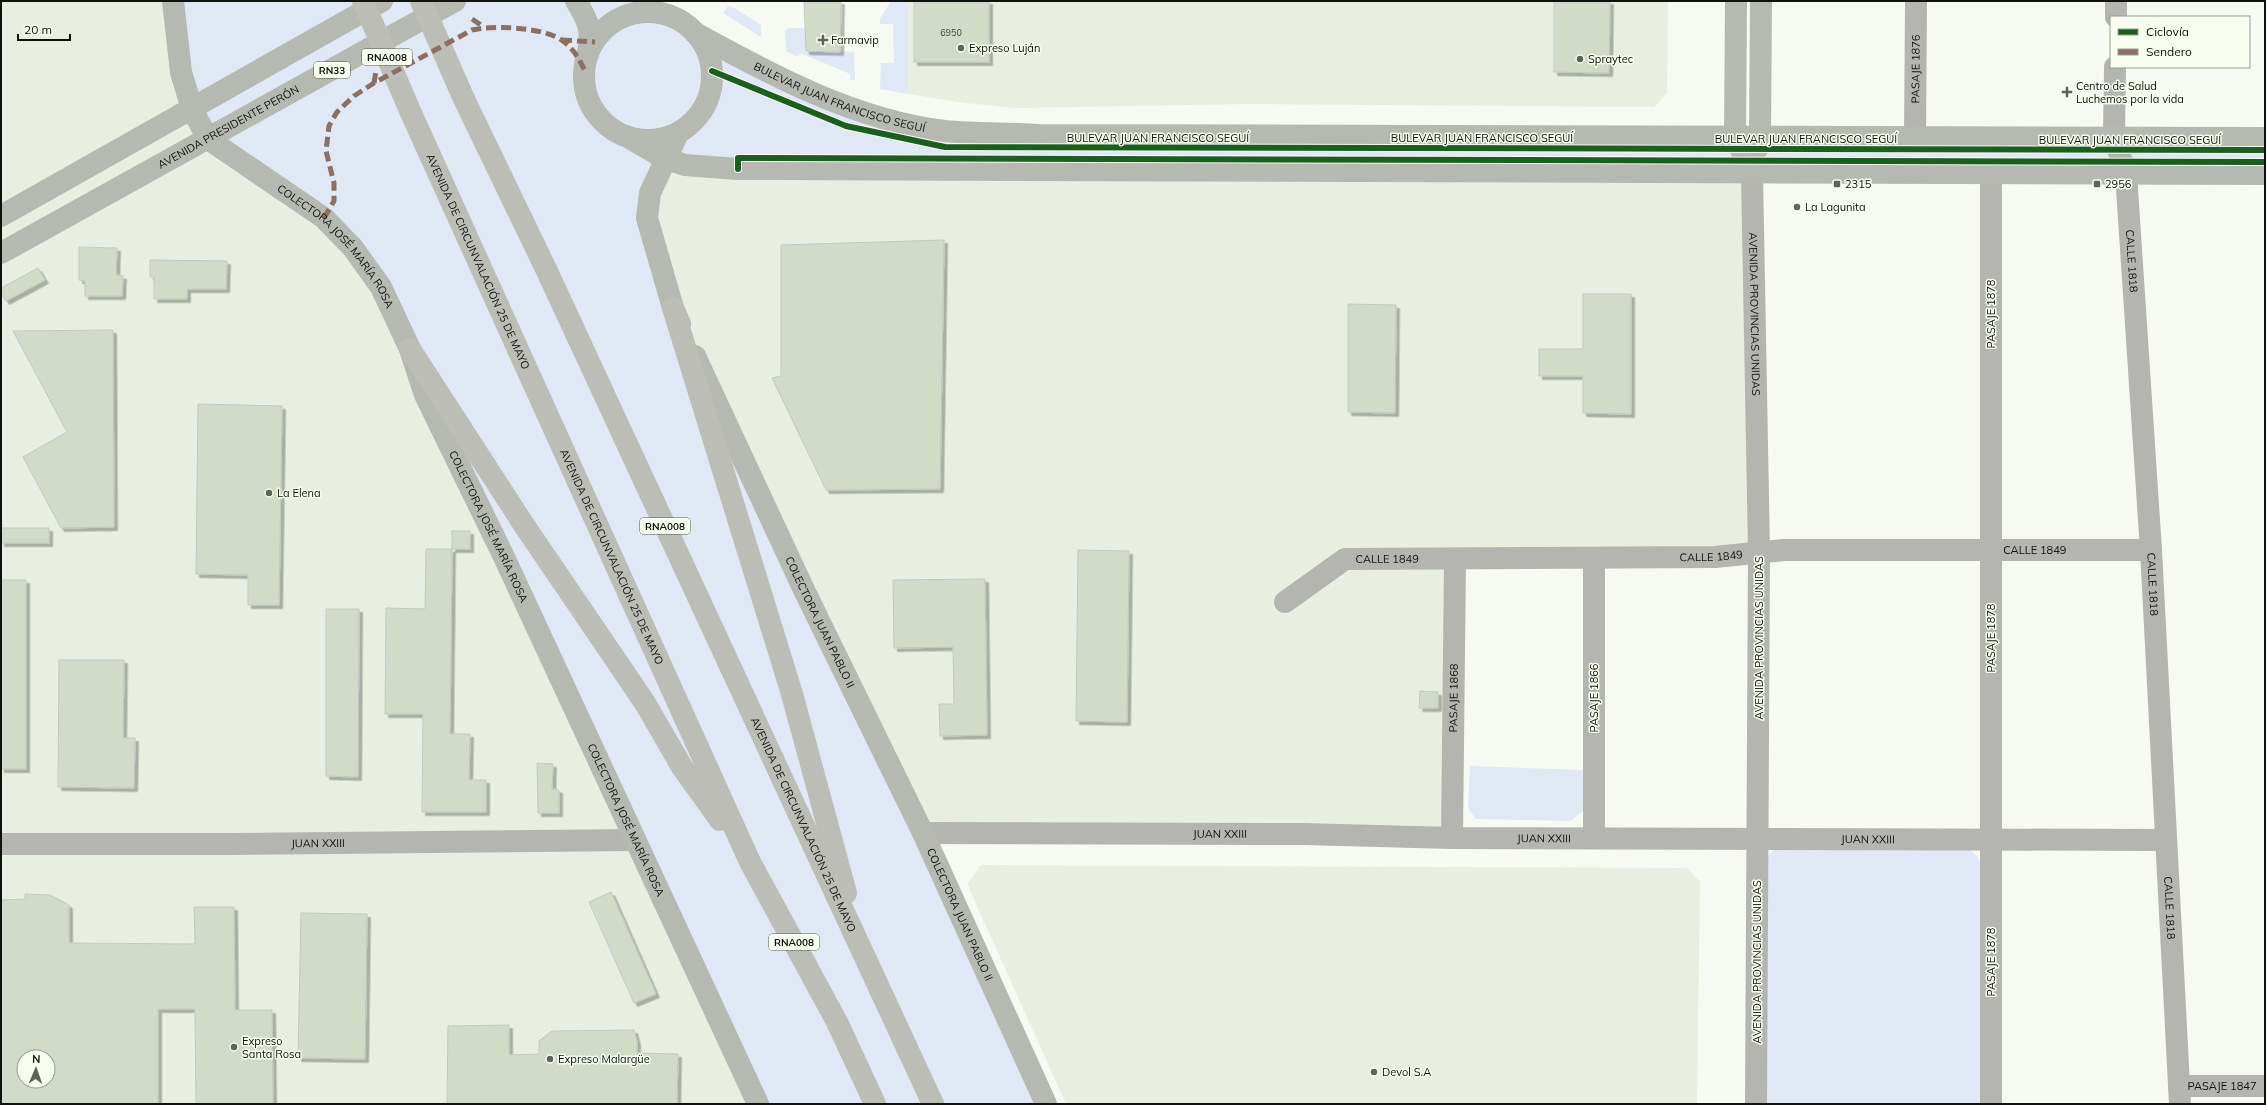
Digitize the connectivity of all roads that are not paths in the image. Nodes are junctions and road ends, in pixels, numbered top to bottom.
1 (174, 1) edge
2 (363, 1) edge
3 (382, 1) edge
4 (421, 1) edge
5 (455, 1) edge
6 (576, 1) edge
7 (656, 1) edge
8 (1736, 1) edge
9 (1761, 1) edge
10 (1916, 1) edge
11 (2116, 1) edge
12 (2116, 16) edge
13 (680, 18) edge
14 (588, 55) junction
15 (2115, 68) edge
16 (192, 109) junction
17 (678, 133) junction
18 (626, 136) junction
19 (1736, 136) junction
20 (1760, 136) junction
21 (1915, 137) junction
22 (2114, 138) junction
23 (2265, 138) edge
24 (208, 139) junction
25 (664, 158) junction
26 (1752, 173) junction
27 (1991, 173) junction
28 (2126, 174) junction
29 (2265, 174) edge
30 (1, 216) edge
31 (1, 253) edge
32 (673, 308) junction
33 (410, 349) junction
34 (1991, 550) junction
35 (2151, 550) junction
36 (1759, 553) junction
37 (1594, 558) junction
38 (1455, 559) junction
39 (1285, 602) dead end
40 (923, 833) junction
41 (1452, 838) junction
42 (1594, 838) junction
43 (1757, 839) junction
44 (634, 840) junction
45 (1991, 840) junction
46 (2166, 840) junction
47 (1, 844) edge
48 (750, 862) junction
49 (863, 954) junction
50 (2265, 1086) edge
51 (2179, 1095) edge
52 (758, 1104) edge
53 (875, 1104) edge
54 (933, 1104) edge
55 (1046, 1104) edge
56 (1756, 1104) edge
57 (1991, 1104) edge

1 - 16 main road, COLECTORA JOSÉ MARÍA ROSA
2 - 48 highway, AVENIDA DE CIRCUNVALACIÓN 25 DE MAYO / RNA008, bridge
3 - 16 main road
4 - 49 highway, AVENIDA DE CIRCUNVALACIÓN 25 DE MAYO / RNA008, bridge
5 - 24 main road, AVENIDA PRESIDENTE PERÓN / RN33
6 - 14 main road
7 - 13 main road
8 - 19 main road, AVENIDA PROVINCIAS UNIDAS
9 - 20 main road, AVENIDA PROVINCIAS UNIDAS
10 - 21 street, PASAJE 1876
11 - 12 street
13 - 14 main road
13 - 17 main road
13 - 19 main road, BULEVAR JUAN FRANCISCO SEGUÍ
14 - 18 main road
15 - 22 street, CALLE 1818
16 - 24 main road, COLECTORA JOSÉ MARÍA ROSA
16 - 30 main road
17 - 18 main road
17 - 25 main road, COLECTORA JUAN PABLO II
18 - 25 main road
19 - 20 main road, BULEVAR JUAN FRANCISCO SEGUÍ
19 - 26 main road, AVENIDA PROVINCIAS UNIDAS
20 - 21 main road, BULEVAR JUAN FRANCISCO SEGUÍ
20 - 26 main road, AVENIDA PROVINCIAS UNIDAS
21 - 22 main road, BULEVAR JUAN FRANCISCO SEGUÍ
22 - 23 main road, BULEVAR JUAN FRANCISCO SEGUÍ
22 - 28 street, CALLE 1818
24 - 31 main road, AVENIDA PRESIDENTE PERÓN / RN33
24 - 33 main road, COLECTORA JOSÉ MARÍA ROSA
25 - 26 main road
25 - 32 main road, COLECTORA JUAN PABLO II
26 - 27 main road
26 - 36 street, AVENIDA PROVINCIAS UNIDAS
27 - 28 main road
27 - 34 street, PASAJE 1878
28 - 29 main road
28 - 35 street, CALLE 1818
32 - 40 main road, COLECTORA JUAN PABLO II
32 - 49 highway, RNA008
33 - 44 main road, COLECTORA JOSÉ MARÍA ROSA
33 - 48 highway
34 - 35 street, CALLE 1849
34 - 36 street, CALLE 1849
34 - 45 street, PASAJE 1878
35 - 46 street, CALLE 1818
36 - 37 street, CALLE 1849
36 - 43 street, AVENIDA PROVINCIAS UNIDAS
37 - 38 street, CALLE 1849
37 - 42 street, PASAJE 1866
38 - 39 street, CALLE 1849
38 - 41 street, PASAJE 1868
40 - 41 street, JUAN XXIII
40 - 55 main road, COLECTORA JUAN PABLO II
41 - 42 street, JUAN XXIII
42 - 43 street, JUAN XXIII
43 - 45 street, JUAN XXIII
43 - 56 street, AVENIDA PROVINCIAS UNIDAS
44 - 47 street, JUAN XXIII
44 - 52 main road, COLECTORA JOSÉ MARÍA ROSA
45 - 46 street, JUAN XXIII
45 - 57 street, PASAJE 1878
46 - 51 street, CALLE 1818
48 - 53 highway, AVENIDA DE CIRCUNVALACIÓN 25 DE MAYO / RNA008
49 - 54 highway, AVENIDA DE CIRCUNVALACIÓN 25 DE MAYO / RNA008
50 - 51 street, PASAJE 1847

